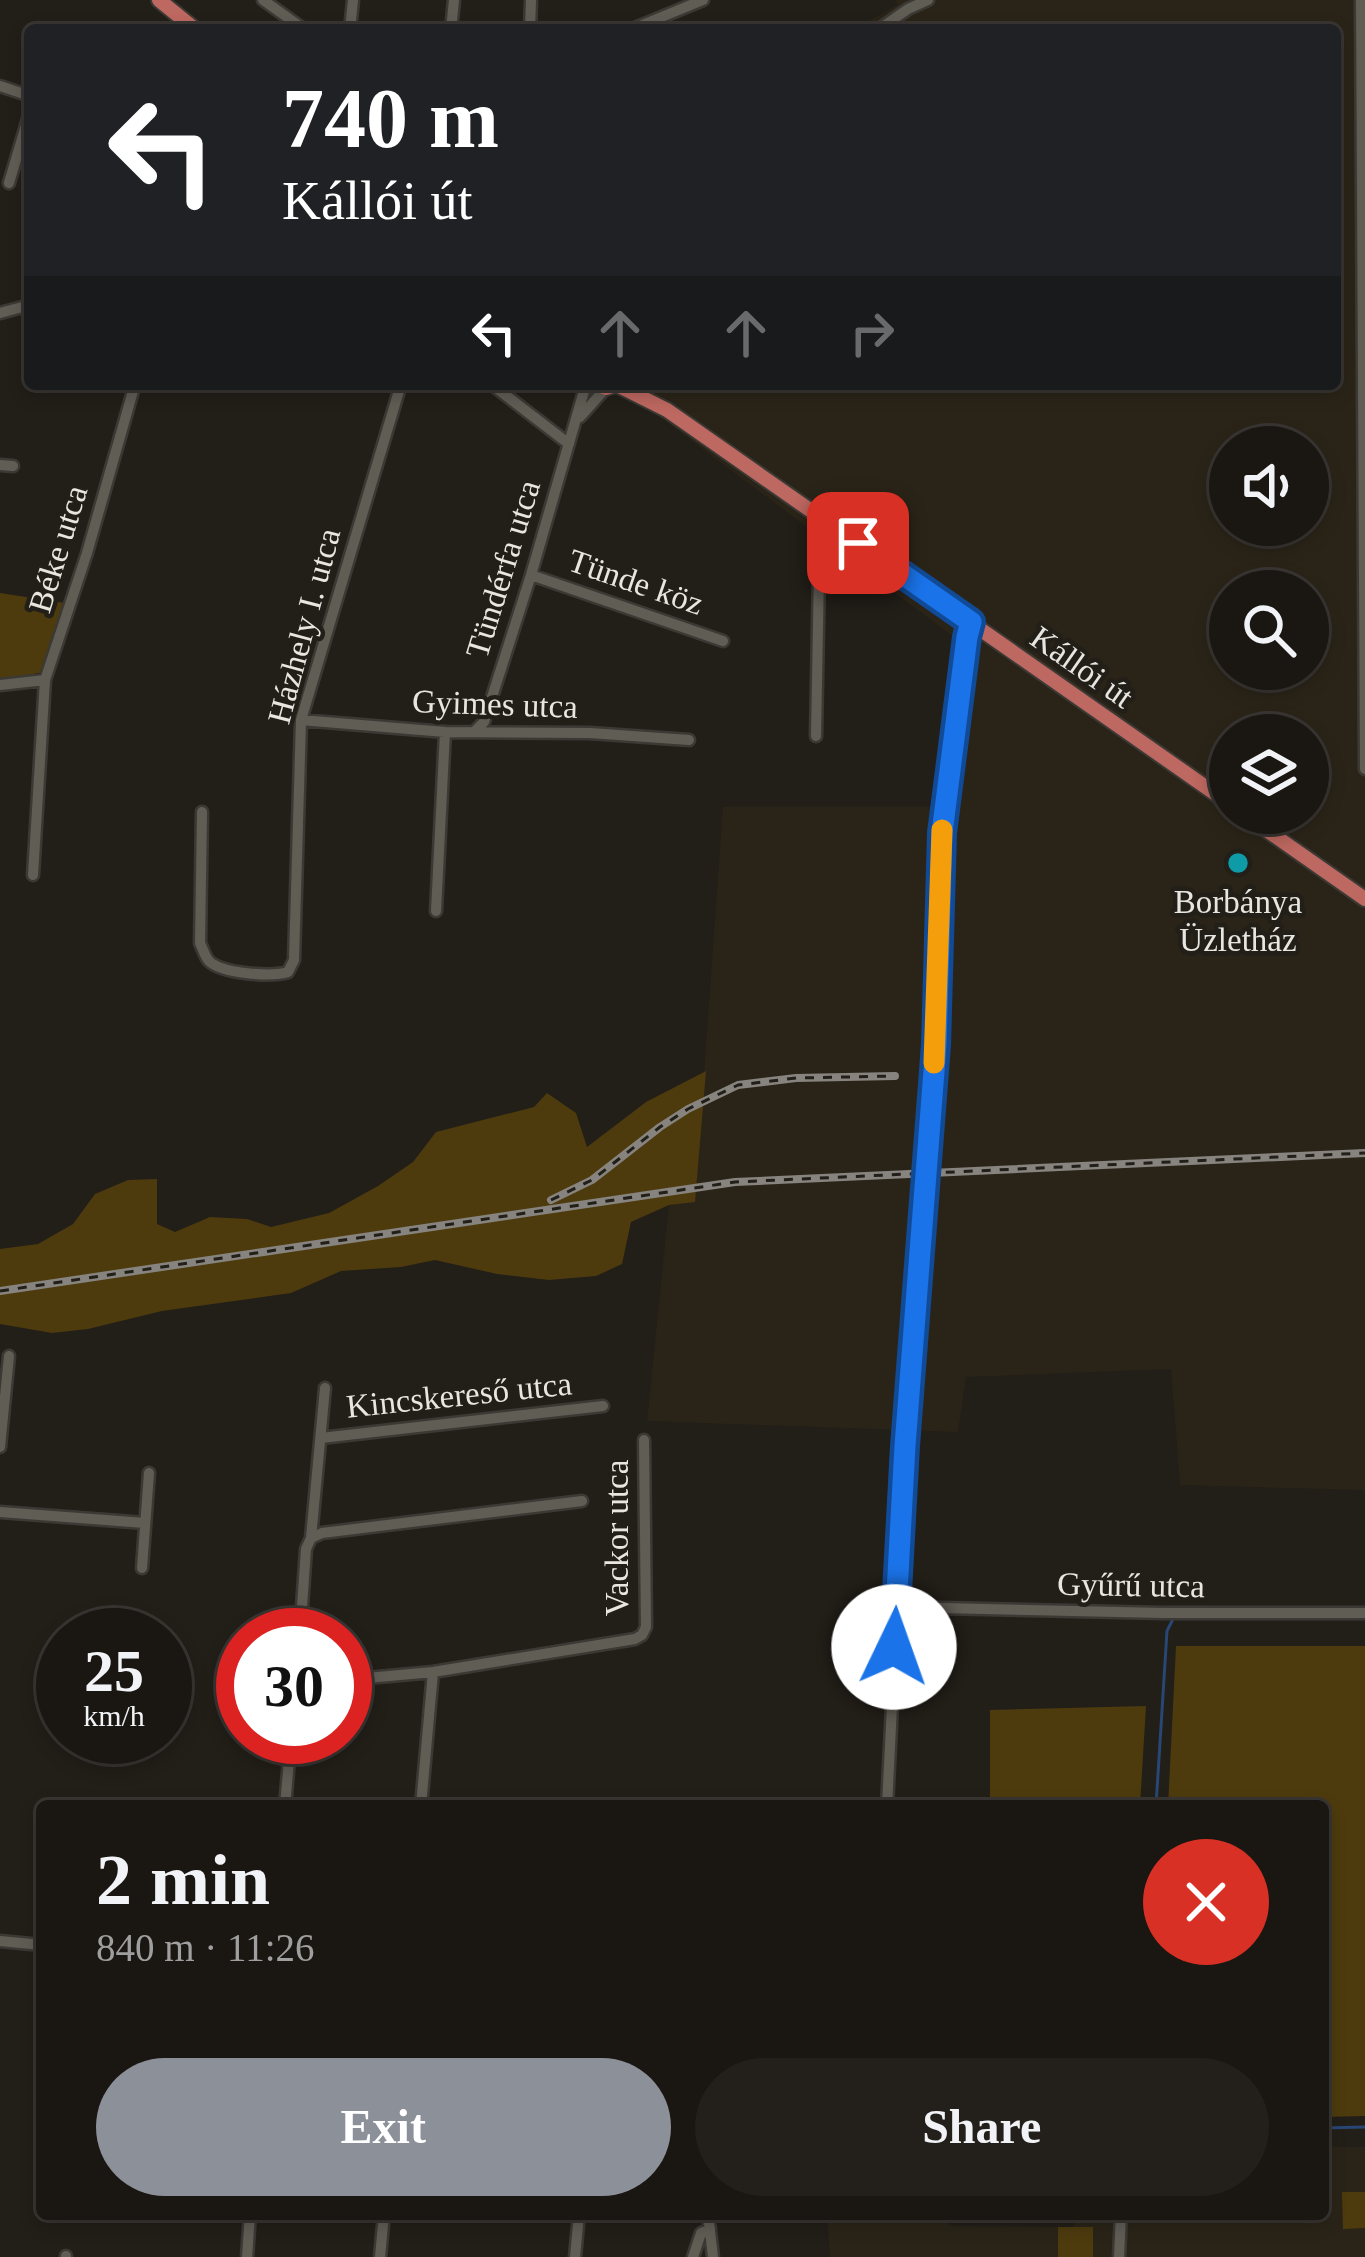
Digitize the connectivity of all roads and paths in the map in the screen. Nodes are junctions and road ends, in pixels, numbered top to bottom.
1 (159, 0) edge
2 (263, 0) edge
3 (703, 0) edge
4 (928, 0) edge
5 (1360, 0) edge
6 (906, 4) edge
7 (189, 24) edge
8 (296, 24) edge
9 (645, 24) edge
10 (24, 132) edge
11 (9, 183) dead end
12 (132, 390) edge
13 (399, 390) edge
14 (499, 390) edge
15 (601, 390) edge
16 (601, 390) edge
17 (617, 390) edge
18 (648, 390) edge
19 (667, 410) junction
20 (578, 420) junction
21 (569, 444) junction
22 (820, 517) junction
23 (531, 575) junction
24 (971, 622) junction
25 (724, 640) dead end
26 (45, 680) junction
27 (0, 685) edge
28 (301, 720) junction
29 (475, 731) junction
30 (446, 732) junction
31 (816, 736) dead end
32 (689, 740) dead end
33 (1365, 769) edge
34 (1209, 789) edge
35 (202, 812) dead end
36 (1274, 834) edge
37 (33, 875) dead end
38 (1364, 894) edge
39 (436, 911) dead end
40 (9, 1356) dead end
41 (325, 1388) dead end
42 (603, 1406) dead end
43 (321, 1438) junction
44 (644, 1440) dead end
45 (0, 1447) edge
46 (149, 1473) dead end
47 (583, 1502) dead end
48 (0, 1512) edge
49 (145, 1523) junction
50 (310, 1538) junction
51 (142, 1568) dead end
52 (896, 1607) junction
53 (302, 1608) edge
54 (1365, 1613) edge
55 (433, 1672) junction
56 (372, 1678) edge
57 (289, 1764) edge
58 (286, 1800) edge
59 (422, 1800) edge
60 (887, 1800) edge
61 (0, 1941) edge
62 (36, 1944) edge
63 (250, 2220) edge
64 (383, 2220) edge
65 (579, 2220) edge
66 (709, 2220) edge
67 (1121, 2220) edge
68 (710, 2229) junction
69 (247, 2257) edge
70 (380, 2257) edge
71 (575, 2257) edge
72 (693, 2257) edge
73 (713, 2257) edge
74 (1119, 2257) edge

1 - 7 main road
2 - 8 street
3 - 9 street
4 - 6 street
5 - 33 street
10 - 11 street
12 - 26 street, Béke utca
13 - 28 street, Házhely I. utca
14 - 21 street
15 - 20 street, Tündérfa utca
16 - 20 street, Tündérfa utca
17 - 19 main road, Kállói út
18 - 19 main road, Kállói út
19 - 22 main road, Kállói út
20 - 21 street, Tündérfa utca
21 - 23 street, Tündérfa utca
22 - 24 main road, Kállói út
22 - 31 street
23 - 25 street, Tünde köz
23 - 29 street, Tündérfa utca
24 - 34 main road, Kállói út
24 - 52 street
26 - 27 street
26 - 37 street, Béke utca
28 - 30 street, Gyimes utca
28 - 35 street, Házhely I. utca
29 - 30 street, Gyimes utca
29 - 32 street, Gyimes utca
30 - 39 street
36 - 38 main road
40 - 45 street
41 - 43 street
42 - 43 street, Kincskereső utca
43 - 50 street
44 - 55 street, Vackor utca
46 - 49 street
47 - 50 street
48 - 49 street
49 - 51 street
50 - 53 street
52 - 54 street, Gyűrű utca
52 - 60 street
55 - 56 street
55 - 59 street
57 - 58 street
61 - 62 street
63 - 69 street
64 - 70 street
65 - 71 street
66 - 68 street
67 - 74 street
68 - 72 street
68 - 73 street

